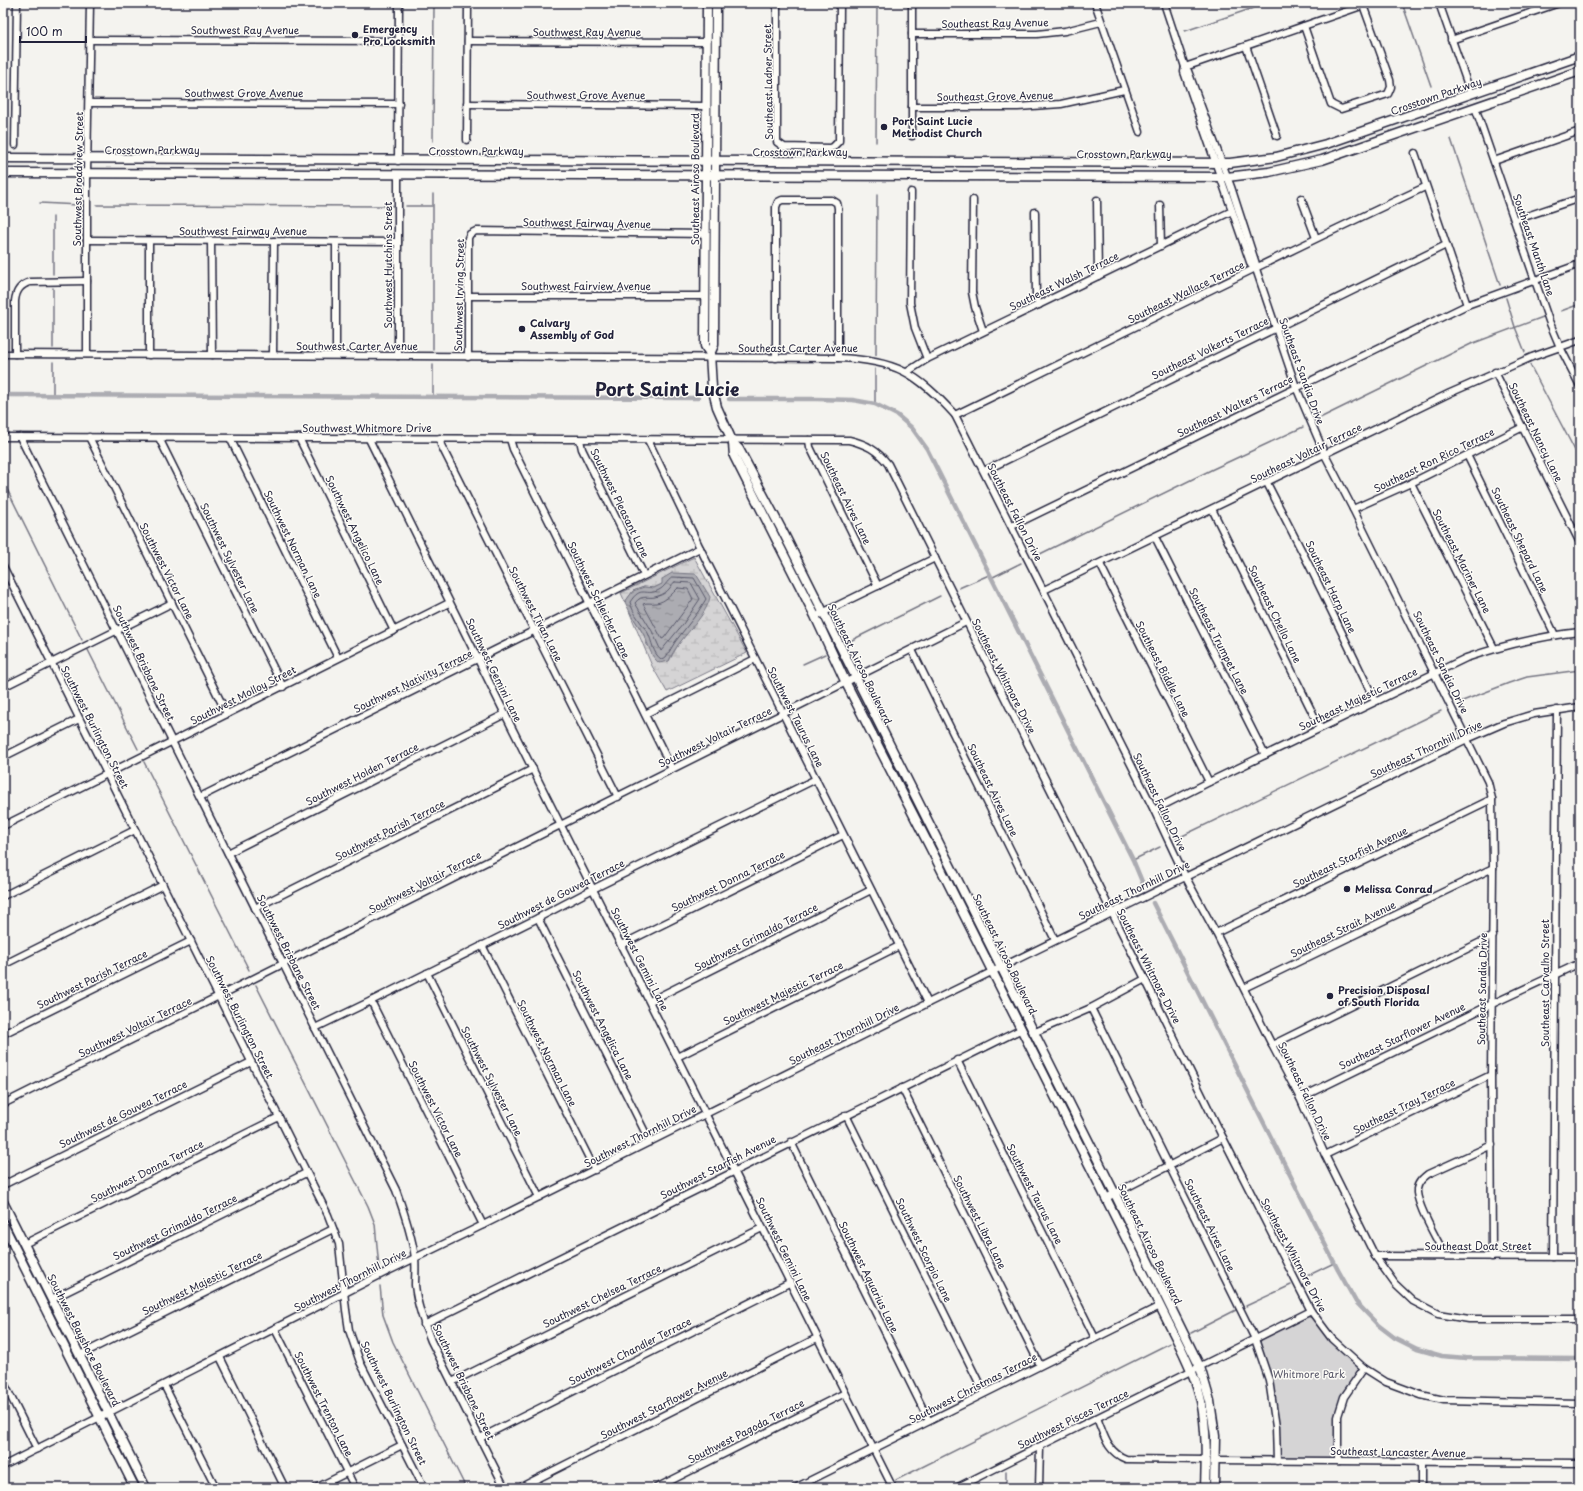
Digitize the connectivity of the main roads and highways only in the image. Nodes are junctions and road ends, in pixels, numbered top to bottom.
1 (707, 3) edge
2 (716, 3) edge
3 (1577, 57) edge
4 (1577, 72) edge
5 (3, 158) edge
6 (705, 162) junction
7 (715, 162) junction
8 (3, 173) edge
9 (705, 175) junction
10 (715, 176) junction
11 (710, 356) junction
12 (732, 441) junction
13 (3, 1202) edge
14 (3, 1224) edge
15 (23, 1264) junction
16 (1154, 1274) junction
17 (1146, 1279) junction
18 (52, 1299) junction
19 (50, 1317) junction
20 (74, 1344) junction
21 (1197, 1369) junction
22 (135, 1488) edge
23 (146, 1488) edge
24 (1205, 1488) edge
25 (1214, 1488) edge

1 - 6 main road, Southeast Airoso Boulevard
2 - 7 main road, Southeast Airoso Boulevard
3 - 4 main road
3 - 7 main road, Crosstown Parkway
4 - 10 main road
5 - 6 main road, Crosstown Parkway
6 - 7 main road, Crosstown Parkway
6 - 9 main road, Southeast Airoso Boulevard
7 - 10 main road, Southeast Airoso Boulevard
8 - 9 main road
9 - 10 main road
9 - 11 main road, Southeast Airoso Boulevard
10 - 11 main road, Southeast Airoso Boulevard
11 - 12 main road, Southeast Airoso Boulevard
12 - 16 main road, Southeast Airoso Boulevard
12 - 17 main road, Southeast Airoso Boulevard
13 - 18 main road, Southwest Bayshore Boulevard
14 - 15 main road, Southwest Bayshore Boulevard
15 - 18 main road
15 - 19 main road, Southwest Bayshore Boulevard
16 - 17 main road
16 - 21 main road, Southeast Airoso Boulevard
17 - 21 main road, Southeast Airoso Boulevard
18 - 20 main road, Southwest Bayshore Boulevard
19 - 20 main road
19 - 22 main road, Southwest Bayshore Boulevard
20 - 23 main road, Southwest Bayshore Boulevard
21 - 24 main road, Southeast Airoso Boulevard
21 - 25 main road, Southeast Airoso Boulevard

